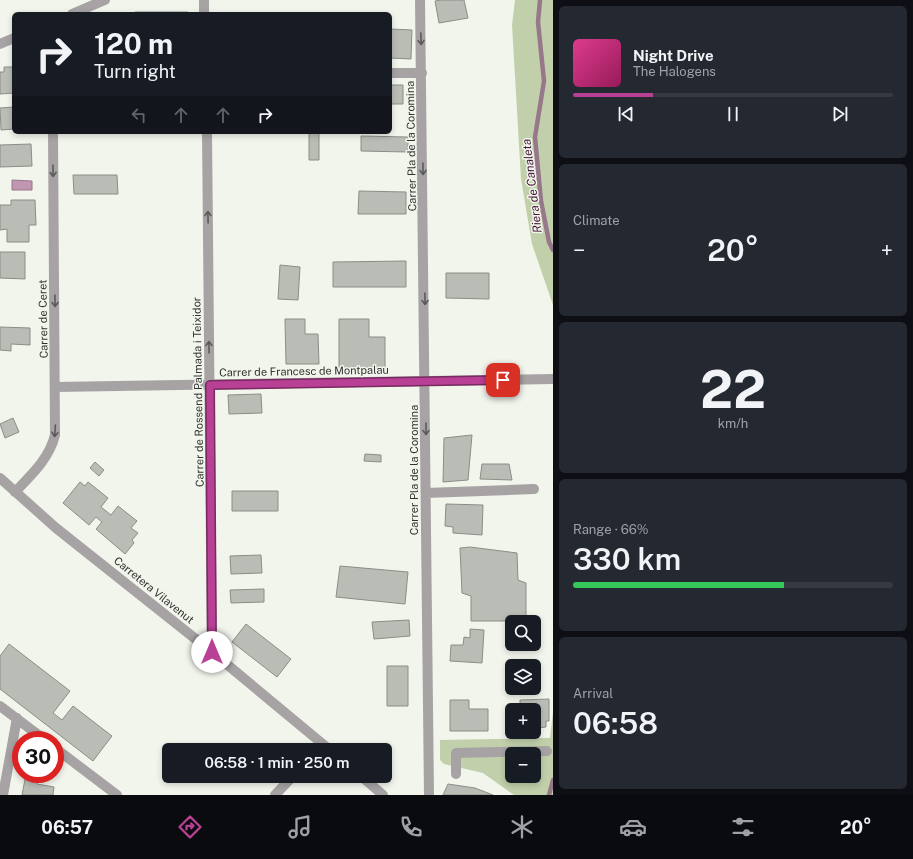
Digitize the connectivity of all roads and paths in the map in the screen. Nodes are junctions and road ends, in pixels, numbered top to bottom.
1 (105, 0) edge
2 (204, 0) edge
3 (420, 0) edge
4 (77, 12) edge
5 (204, 12) edge
6 (12, 39) edge
7 (0, 44) edge
8 (422, 72) junction
9 (392, 73) edge
10 (53, 134) edge
11 (207, 134) edge
12 (553, 379) edge
13 (425, 382) junction
14 (210, 385) junction
15 (56, 387) junction
16 (0, 478) edge
17 (534, 489) dead end
18 (15, 492) junction
19 (426, 493) junction
20 (212, 652) junction
21 (0, 706) edge
22 (17, 718) junction
23 (34, 731) edge
24 (317, 743) edge
25 (547, 751) dead end
26 (64, 755) edge
27 (456, 774) dead end
28 (286, 783) edge
29 (369, 783) edge
30 (3, 795) edge
31 (117, 795) edge
32 (275, 795) edge
33 (383, 795) edge
34 (429, 795) edge

1 - 4 street
2 - 5 street
3 -> 8 street, Carrer Pla de la Coromina
6 - 7 street
8 - 9 street
8 -> 13 street, Carrer Pla de la Coromina
10 -> 15 street, Carrer de Ceret
14 -> 11 street, Carrer de Rossend Palmada i Teixidor
12 - 13 street, Carrer de Francesc de Montpalau
13 - 14 street, Carrer de Francesc de Montpalau
13 -> 19 street, Carrer Pla de la Coromina
14 - 15 street, Carrer de Francesc de Montpalau
14 - 20 street, Carrer de Rossend Palmada i Teixidor
15 -> 18 street, Carrer de Ceret
16 - 18 street, Carretera Vilavenut
17 - 19 street
18 - 20 street, Carretera Vilavenut
19 - 34 street, Carrer Pla de la Coromina
20 - 24 street, Carretera Vilavenut
21 - 22 street
22 - 23 street
22 - 30 street
25 - 27 street
26 - 31 street
28 - 32 street
29 - 33 street

